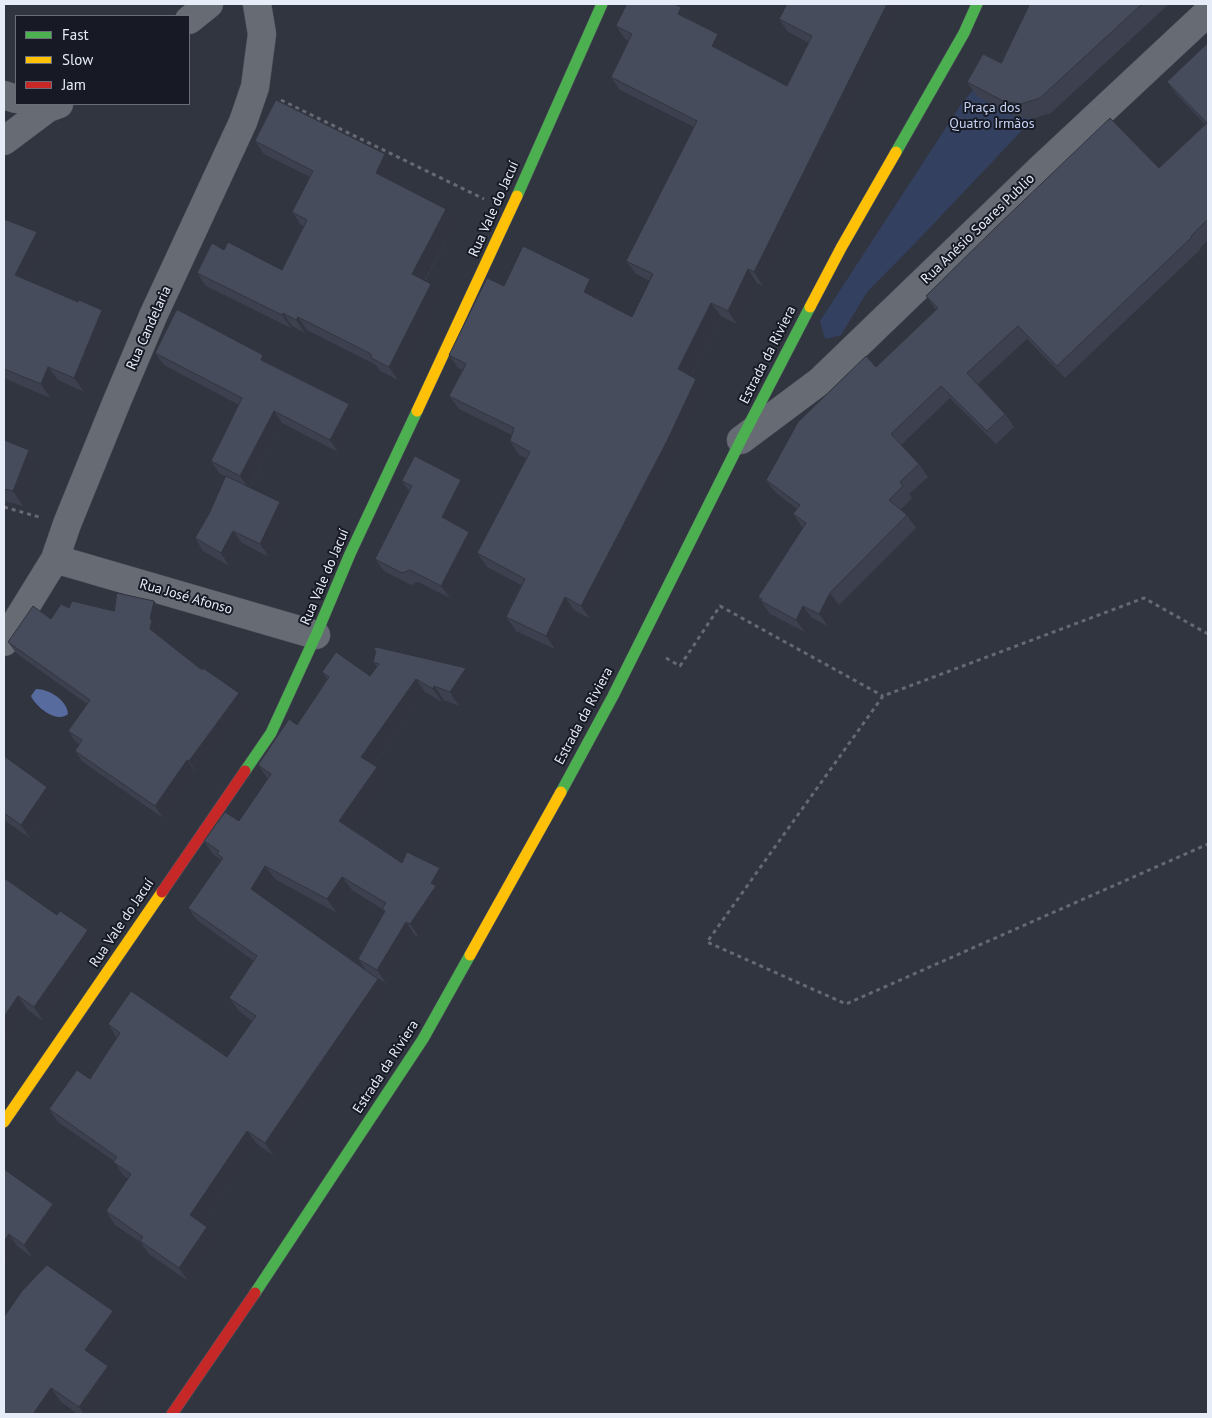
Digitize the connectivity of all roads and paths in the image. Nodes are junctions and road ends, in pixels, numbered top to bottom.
1 (209, 4) edge
2 (257, 4) edge
3 (602, 4) edge
4 (977, 4) edge
5 (1208, 12) edge
6 (190, 19) edge
7 (255, 87) junction
8 (47, 105) edge
9 (4, 141) edge
10 (510, 211) junction
11 (742, 440) junction
12 (4, 507) edge
13 (67, 524) junction
14 (55, 559) junction
15 (1208, 634) edge
16 (316, 635) junction
17 (4, 642) edge
18 (680, 666) dead end
19 (883, 696) junction
20 (1208, 844) edge
21 (4, 1122) edge
22 (172, 1414) edge

1 - 6 street
2 - 7 street, Rua Candelaria
3 - 10 street, Rua Vale do Jacuí
4 - 11 street, Estrada da Riviera
5 - 11 street, Rua Anésio Soares Publio
7 - 10 path
7 - 13 street, Rua Candelaria
8 - 9 street
10 - 16 street, Rua Vale do Jacuí
11 - 22 street, Estrada da Riviera
12 - 13 path
13 - 14 street, Rua Candelaria
14 - 16 street, Rua José Afonso
14 - 17 street, Rua Candelaria
15 - 19 path
16 - 21 street, Rua Vale do Jacuí
18 - 19 path
19 - 20 path

